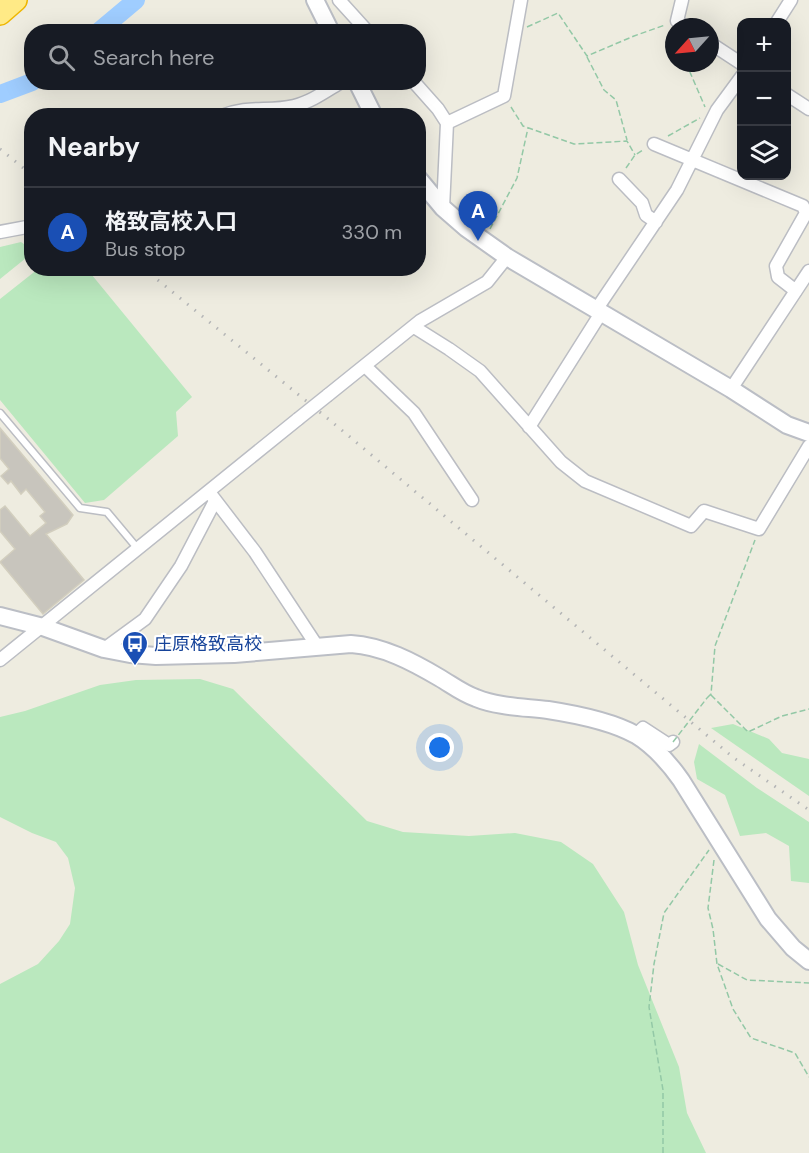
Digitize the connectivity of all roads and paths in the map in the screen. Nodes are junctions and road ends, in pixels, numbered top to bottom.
1 (16, 0) edge
2 (315, 0) edge
3 (339, 0) edge
4 (521, 0) edge
5 (682, 0) edge
6 (791, 0) edge
7 (0, 14) edge
8 (681, 18) edge
9 (780, 18) edge
10 (327, 24) edge
11 (361, 24) edge
12 (665, 28) edge
13 (516, 32) junction
14 (719, 49) edge
15 (587, 56) junction
16 (737, 61) edge
17 (690, 72) edge
18 (737, 82) edge
19 (327, 90) edge
20 (361, 90) edge
21 (421, 90) edge
22 (504, 96) junction
23 (791, 97) edge
24 (265, 108) edge
25 (370, 108) edge
26 (809, 110) edge
27 (708, 113) dead end
28 (447, 123) junction
29 (528, 128) junction
30 (627, 141) junction
31 (654, 144) dead end
32 (635, 155) dead end
33 (694, 160) junction
34 (619, 179) dead end
35 (426, 188) edge
36 (443, 208) junction
37 (656, 222) junction
38 (24, 228) edge
39 (0, 232) edge
40 (484, 240) junction
41 (507, 257) junction
42 (808, 275) edge
43 (796, 291) junction
44 (598, 312) junction
45 (414, 327) junction
46 (365, 366) junction
47 (731, 389) junction
48 (0, 412) edge
49 (529, 427) junction
50 (809, 432) edge
51 (809, 446) edge
52 (212, 497) junction
53 (472, 500) dead end
54 (759, 530) junction
55 (138, 550) junction
56 (0, 615) edge
57 (43, 627) junction
58 (317, 646) junction
59 (105, 649) junction
60 (0, 660) edge
61 (711, 694) junction
62 (809, 709) edge
63 (636, 735) junction
64 (673, 742) joint
65 (717, 839) junction
66 (809, 961) edge
67 (717, 964) junction
68 (809, 983) edge
69 (809, 1077) edge
70 (663, 1153) edge

1 - 7 highway
2 - 10 street
3 - 11 street
4 - 13 street
5 - 8 street
6 - 9 street
12 - 15 path
13 - 15 path
13 - 22 street
14 - 16 street
15 - 30 path
17 - 27 path
18 - 33 street
19 - 24 street
20 - 25 street
21 - 28 street
22 - 28 street
22 - 29 path
23 - 26 street
28 - 36 street
29 - 30 path
29 - 40 path
30 - 32 path
31 - 33 street
33 - 37 street
33 - 43 street
34 - 37 street
35 - 36 street
36 - 40 street
37 - 44 street
38 - 39 street
40 - 41 street
41 - 44 street
41 - 45 street
42 - 43 street
43 - 47 street
44 - 47 street
44 - 49 street
45 - 46 street
45 - 49 street
46 - 52 street, bridge
46 - 53 street
47 - 50 street
48 - 55 lane
49 - 54 street
51 - 54 street
52 - 55 street
52 - 58 street
52 - 59 street
54 - 61 path
55 - 57 street
56 - 57 street
57 - 59 street
57 - 60 street
58 - 59 street
58 - 63 street
61 - 62 path
61 - 64 path, bridge
63 - 64 street
63 - 65 street
65 - 66 street
65 - 67 path
65 - 70 path
67 - 68 path
67 - 69 path

